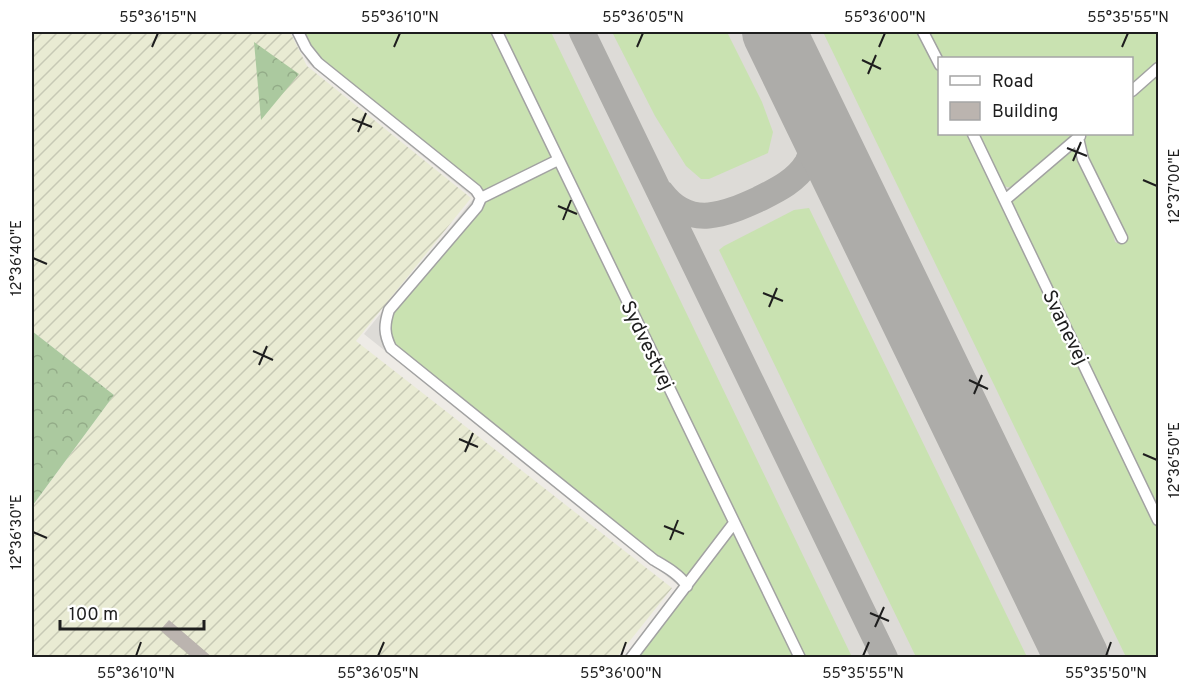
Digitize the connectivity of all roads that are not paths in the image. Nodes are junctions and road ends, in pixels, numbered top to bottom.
1 (298, 32) edge
2 (497, 32) edge
3 (923, 32) edge
4 (938, 63) edge
5 (1158, 68) edge
6 (1133, 90) edge
7 (973, 135) edge
8 (1080, 136) edge
9 (558, 160) junction
10 (481, 198) junction
11 (1005, 200) junction
12 (1122, 238) dead end
13 (1158, 520) edge
14 (734, 523) junction
15 (687, 586) junction
16 (631, 657) edge
17 (800, 657) edge

1 - 10 lane
2 - 9 lane, Sydvestvej
3 - 4 lane
5 - 6 lane
7 - 11 lane, Svanevej
8 - 11 lane
8 - 12 lane
9 - 10 lane
9 - 14 lane, Sydvestvej
10 - 15 lane
11 - 13 lane, Svanevej
14 - 15 lane
14 - 17 lane, Sydvestvej
15 - 16 lane

